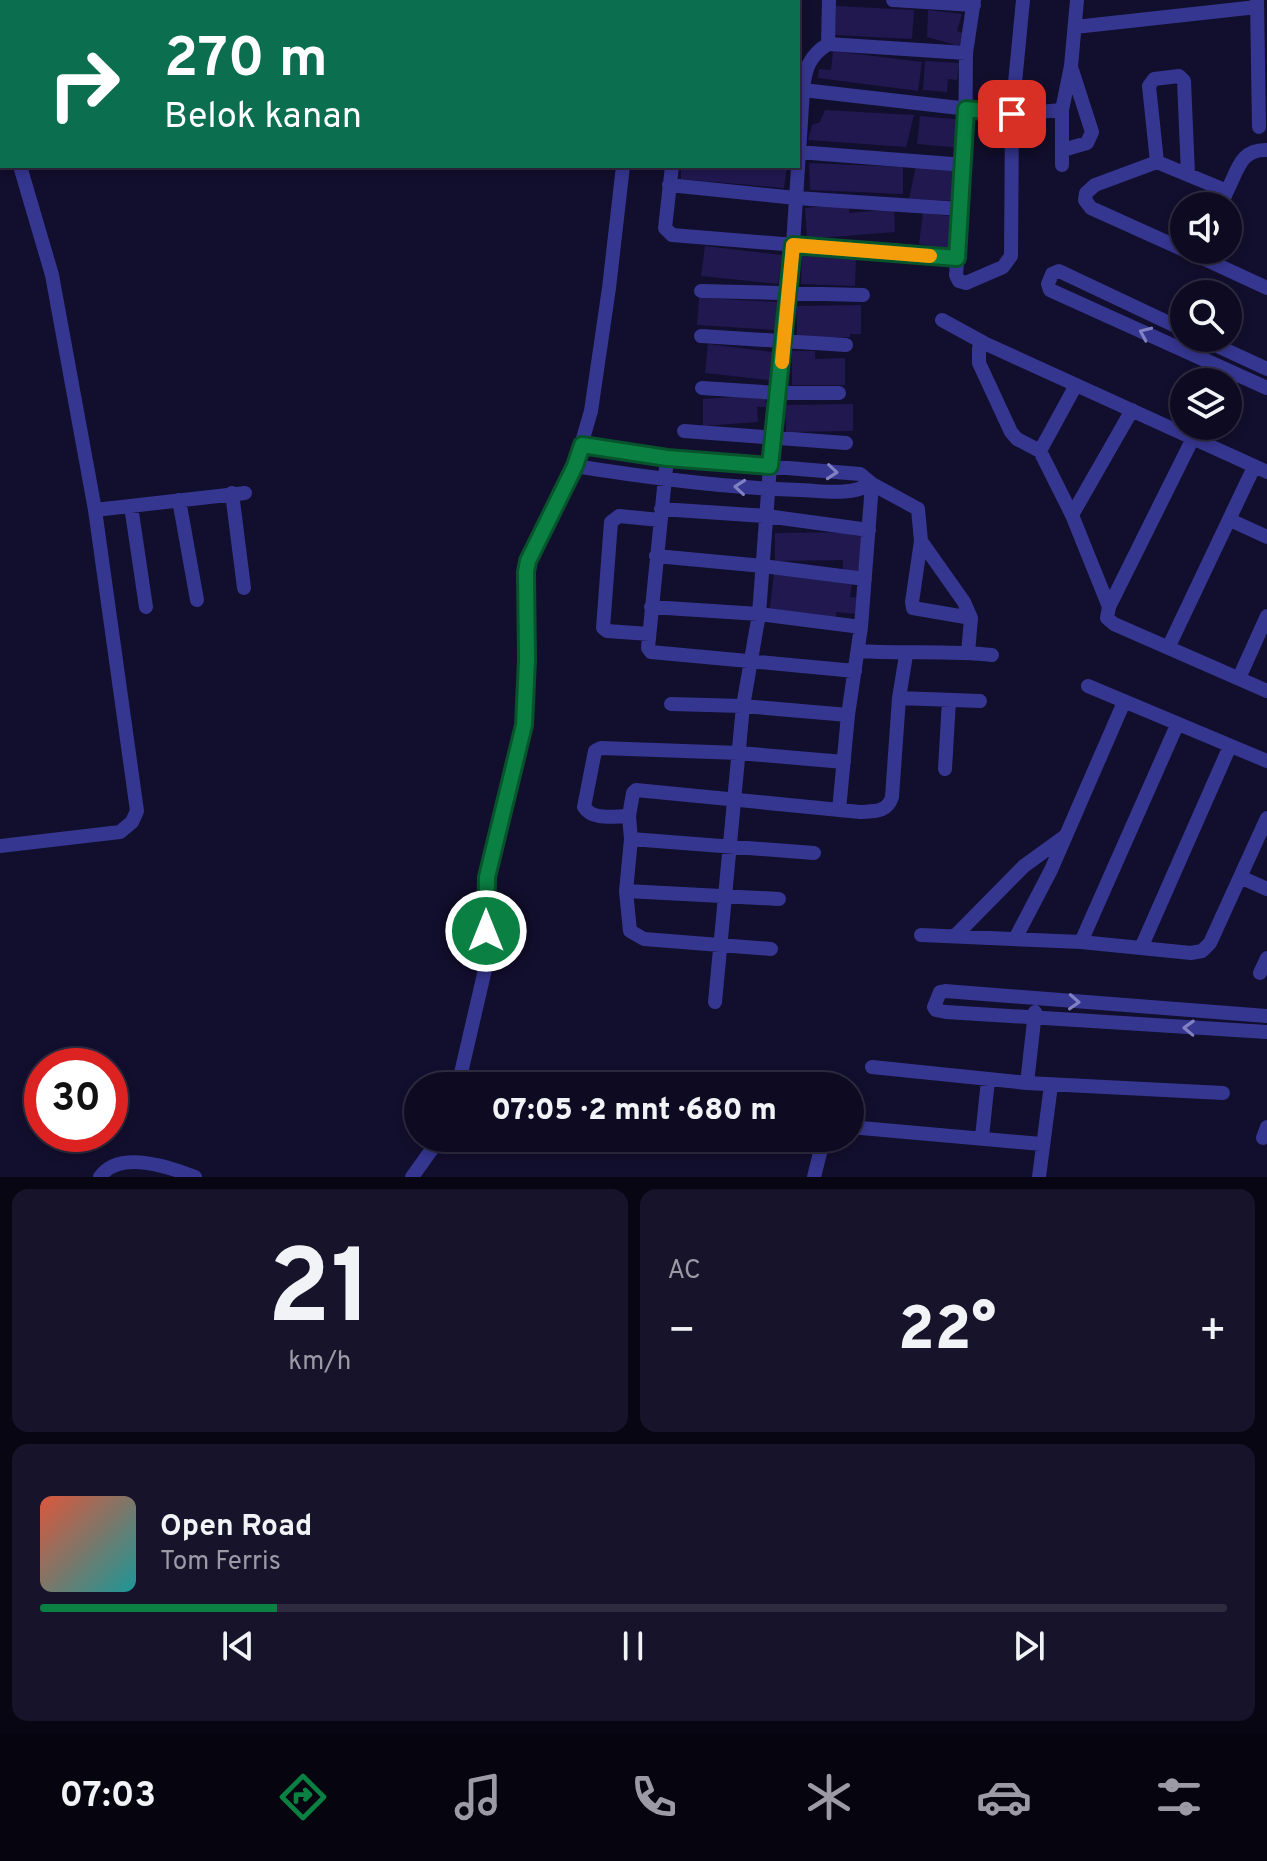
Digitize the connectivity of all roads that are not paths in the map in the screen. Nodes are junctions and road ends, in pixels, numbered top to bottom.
1 (829, 0) edge
2 (893, 0) edge
3 (1023, 0) edge
4 (1077, 0) edge
5 (974, 2) edge
6 (1257, 3) edge
7 (1075, 27) junction
8 (828, 44) junction
9 (966, 53) junction
10 (1262, 58) edge
11 (1071, 66) junction
12 (803, 90) junction
13 (966, 109) junction
14 (1062, 110) junction
15 (1012, 114) junction
16 (1259, 127) dead end
17 (800, 136) edge
18 (1267, 150) edge
19 (800, 152) edge
20 (1157, 162) junction
21 (965, 165) junction
22 (21, 168) edge
23 (623, 168) edge
24 (672, 168) edge
25 (798, 168) edge
26 (1188, 174) junction
27 (669, 185) junction
28 (1227, 191) joint
29 (796, 198) junction
30 (961, 209) junction
31 (1170, 244) edge
32 (793, 245) junction
33 (957, 258) junction
34 (1226, 264) edge
35 (1265, 281) edge
36 (701, 291) dead end
37 (789, 294) junction
38 (863, 295) dead end
39 (942, 320) dead end
40 (1170, 323) edge
41 (701, 336) dead end
42 (784, 342) junction
43 (984, 343) junction
44 (1170, 344) edge
45 (846, 345) dead end
46 (1187, 352) edge
47 (1230, 352) edge
48 (1267, 369) edge
49 (1076, 385) junction
50 (702, 388) dead end
51 (1267, 388) edge
52 (778, 393) junction
53 (839, 393) dead end
54 (1132, 410) junction
55 (1170, 427) edge
56 (684, 431) dead end
57 (772, 438) junction
58 (1192, 440) edge
59 (1197, 440) edge
60 (846, 443) dead end
61 (582, 445) junction
62 (1040, 451) junction
63 (667, 458) junction
64 (575, 466) junction
65 (770, 466) junction
66 (1260, 470) edge
67 (664, 481) junction
68 (872, 484) junction
69 (769, 490) junction
70 (179, 500) junction
71 (131, 506) junction
72 (95, 510) junction
73 (661, 514) junction
74 (1072, 515) junction
75 (766, 516) junction
76 (1230, 520) junction
77 (869, 530) junction
78 (1267, 537) edge
79 (921, 541) junction
80 (656, 556) junction
81 (763, 566) junction
82 (865, 579) junction
83 (244, 588) dead end
84 (197, 600) dead end
85 (146, 607) dead end
86 (651, 607) junction
87 (1109, 607) junction
88 (759, 614) junction
89 (1267, 616) edge
90 (971, 618) junction
91 (861, 627) junction
92 (649, 634) junction
93 (1169, 646) junction
94 (858, 651) junction
95 (968, 653) junction
96 (906, 655) junction
97 (992, 655) dead end
98 (752, 662) junction
99 (855, 671) junction
100 (1239, 678) junction
101 (1088, 686) dead end
102 (1267, 691) edge
103 (899, 698) junction
104 (949, 700) junction
105 (980, 701) dead end
106 (1124, 702) junction
107 (671, 704) dead end
108 (743, 706) junction
109 (848, 715) junction
110 (1177, 725) junction
111 (1230, 746) junction
112 (739, 753) junction
113 (1267, 761) edge
114 (844, 762) junction
115 (945, 769) dead end
116 (735, 801) junction
117 (839, 810) junction
118 (629, 816) junction
119 (1266, 821) edge
120 (1065, 837) junction
121 (631, 839) junction
122 (0, 846) edge
123 (731, 846) junction
124 (814, 853) dead end
125 (1240, 877) junction
126 (1267, 889) edge
127 (626, 891) junction
128 (726, 894) junction
129 (779, 899) dead end
130 (921, 935) dead end
131 (955, 936) junction
132 (1015, 939) junction
133 (1081, 942) junction
134 (721, 945) junction
135 (1141, 948) junction
136 (771, 949) dead end
137 (1267, 958) edge
138 (1260, 973) dead end
139 (1036, 1000) junction
140 (715, 1002) dead end
141 (1267, 1016) edge
142 (1034, 1018) junction
143 (1267, 1032) edge
144 (872, 1067) dead end
145 (461, 1072) edge
146 (988, 1080) junction
147 (1027, 1083) junction
148 (1051, 1085) junction
149 (1223, 1093) dead end
150 (864, 1128) edge
151 (982, 1137) junction
152 (1041, 1144) junction
153 (430, 1152) edge
154 (820, 1152) edge
155 (100, 1177) edge
156 (195, 1177) edge
157 (412, 1177) edge
158 (814, 1177) edge
159 (1039, 1177) edge

1 - 8 street
2 - 5 street
3 - 15 street
4 - 7 street
5 - 9 street
6 - 7 street
6 - 10 street
7 - 11 street
8 - 9 street
8 - 12 street
9 - 13 street
10 - 16 street
11 - 14 street
11 - 14 street
12 - 13 street
12 - 17 street
13 - 15 street
13 - 21 street
14 - 15 street
15 - 33 street
18 - 28 street
19 - 21 street
20 - 26 street
20 - 26 street
20 - 31 street
21 - 30 street
22 - 72 street
23 - 61 street
24 - 27 street
25 - 29 street
26 - 28 street
27 - 29 street
27 - 32 street
29 - 30 street
29 - 32 street
30 - 33 street
32 - 33 street
32 - 37 street
34 - 35 street
36 - 37 street
37 - 38 street
37 - 42 street
39 - 43 street
44 -> 40 street
41 - 42 street
42 - 45 street
42 - 52 street
43 - 49 street
43 - 62 street
51 -> 46 street
47 - 48 street
49 - 54 street
49 - 62 street
50 - 52 street
52 - 53 street
52 - 57 street
54 - 55 street
54 - 74 street
56 - 57 street
57 - 60 street
57 - 65 street
58 - 87 street
59 - 66 street
61 - 63 street
61 - 64 street
62 - 74 street
63 - 65 street
63 - 67 street
64 - 67 street
64 - 145 street
65 -> 68 street
65 - 69 street
66 - 76 street
69 -> 67 street
67 - 73 street
68 - 69 street
68 - 77 street
68 - 79 street
69 - 75 street
70 - 71 street
70 - 83 street
70 - 84 street
71 - 72 street
71 - 85 street
72 - 122 street
73 - 75 street
73 - 80 street
73 - 92 street
74 - 87 street
75 - 77 street
75 - 81 street
76 - 78 street
76 - 93 street
77 - 82 street
79 - 90 street
79 - 90 street
80 - 81 street
80 - 86 street
81 - 82 street
81 - 88 street
82 - 91 street
86 - 88 street
86 - 92 street
87 - 93 street
88 - 91 street
88 - 98 street
89 - 100 street
90 - 95 street
91 - 94 street
92 - 98 street
93 - 100 street
94 - 96 street
94 - 99 street
95 - 96 street
95 - 97 street
96 - 103 street
98 - 99 street
98 - 108 street
99 - 109 street
100 - 102 street
101 - 106 street
103 - 104 street
103 - 117 street
104 - 105 street
104 - 115 street
106 - 110 street
106 - 120 street
107 - 108 street
108 - 109 street
108 - 112 street
109 - 114 street
110 - 111 street
110 - 133 street
111 - 113 street
111 - 135 street
112 - 114 street
112 - 116 street
112 - 118 street
114 - 117 street
116 - 117 street
116 - 118 street
116 - 123 street
118 - 121 street
119 - 125 street
120 - 131 street
120 - 132 street
121 - 123 street
121 - 127 street
123 - 124 street
123 - 128 street
125 - 126 street
125 - 135 street
127 - 128 street
127 - 134 street
128 - 129 street
128 - 134 street
130 - 131 street
131 - 132 street
132 - 133 street
133 - 135 street
134 - 136 street
134 - 140 street
137 - 138 street
139 -> 141 street
139 - 142 street
139 - 142 street
143 -> 142 street
142 - 147 street
144 - 146 street
146 - 147 street
146 - 151 street
147 - 148 street
148 - 149 street
148 - 152 street
150 - 151 street
151 - 152 street
152 - 159 street
153 - 157 street
154 - 158 street
155 - 156 street

